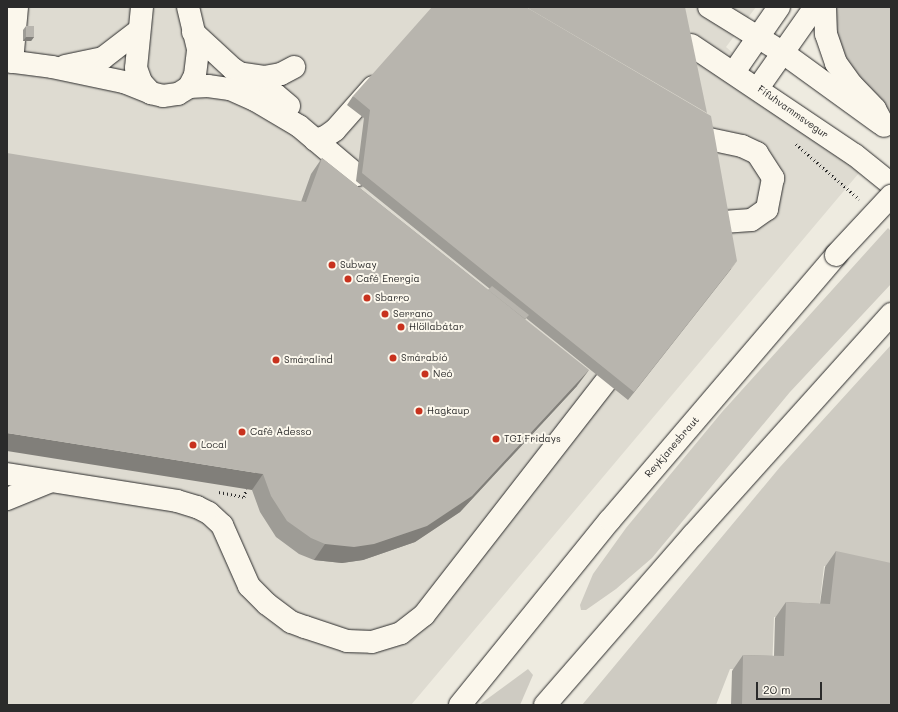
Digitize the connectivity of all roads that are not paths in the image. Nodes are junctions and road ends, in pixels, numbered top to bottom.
1 (142, 7) edge
2 (188, 7) edge
3 (709, 7) edge
4 (780, 7) edge
5 (815, 7) edge
6 (825, 7) edge
7 (12, 16) edge
8 (675, 30) edge
9 (138, 31) junction
10 (193, 32) junction
11 (759, 37) junction
12 (782, 52) junction
13 (10, 62) edge
14 (52, 67) junction
15 (294, 67) dead end
16 (233, 69) junction
17 (734, 72) junction
18 (384, 74) edge
19 (189, 87) junction
20 (758, 88) junction
21 (151, 93) junction
22 (691, 114) edge
23 (670, 122) edge
24 (888, 129) edge
25 (307, 133) junction
26 (697, 146) junction
27 (357, 175) dead end
28 (891, 184) edge
29 (891, 196) edge
30 (708, 204) edge
31 (891, 314) edge
32 (636, 343) edge
33 (7, 474) edge
34 (49, 482) junction
35 (7, 499) edge
36 (589, 653) junction
37 (480, 677) junction
38 (448, 705) edge
39 (460, 705) edge
40 (545, 705) edge
41 (558, 705) edge

1 - 9 main road
2 - 10 main road
3 - 11 main road
4 - 11 main road
5 - 12 main road
6 - 24 main road
7 - 13 main road
8 - 17 main road, Fífuhvammsvegur
9 - 14 main road
9 - 21 main road
10 - 16 main road
10 - 19 main road
11 - 12 main road
11 - 17 main road
12 - 20 main road
12 - 24 main road
13 - 14 main road
14 - 21 main road
15 - 16 main road
16 - 25 main road
17 - 20 main road, Fífuhvammsvegur
18 - 25 main road
19 - 21 main road
19 - 25 main road
20 - 28 main road, Fífuhvammsvegur
22 - 26 main road
23 - 26 main road
25 - 27 main road
26 - 30 main road
29 - 37 main road, Reykjanesbraut, bridge
31 - 36 main road
32 - 34 main road
33 - 34 main road
34 - 35 main road
36 - 40 main road
36 - 41 main road
37 - 38 main road
37 - 39 main road, Reykjanesbraut

